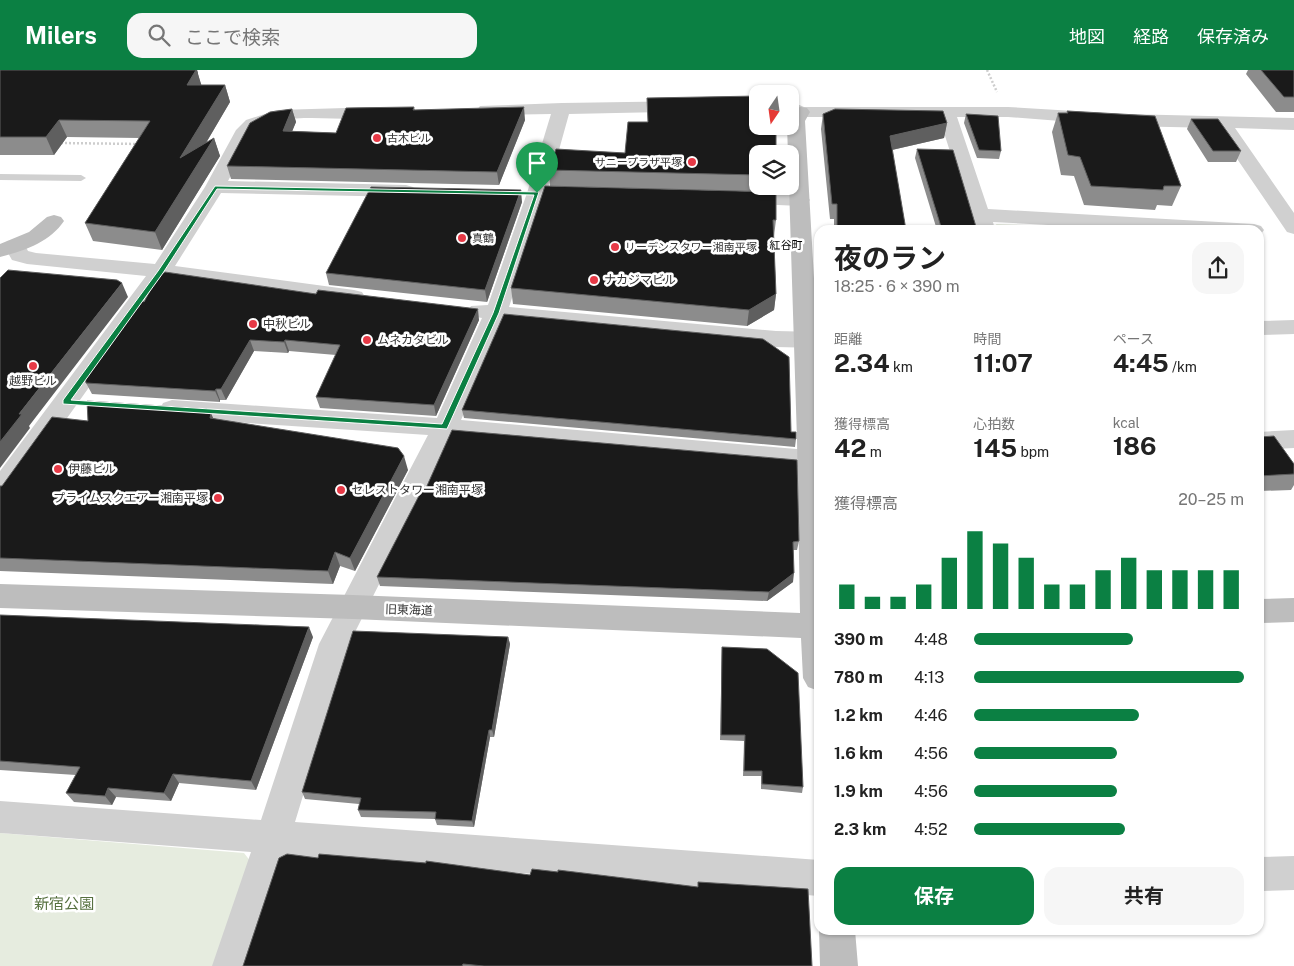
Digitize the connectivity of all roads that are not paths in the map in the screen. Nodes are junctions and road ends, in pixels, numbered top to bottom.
1 (749, 104) edge
2 (562, 108) junction
3 (799, 109) edge
4 (464, 110) edge
5 (946, 110) junction
6 (395, 112) edge
7 (1221, 122) junction
8 (1294, 124) edge
9 (797, 135) edge
10 (0, 177) edge
11 (81, 178) dead end
12 (215, 187) junction
13 (424, 191) edge
14 (513, 193) edge
15 (547, 194) junction
16 (723, 198) edge
17 (800, 200) junction
18 (54, 221) dead end
19 (983, 223) edge
20 (1060, 225) edge
21 (1294, 228) edge
22 (1264, 230) edge
23 (1294, 232) edge
24 (8, 248) edge
25 (161, 271) junction
26 (374, 300) edge
27 (458, 309) edge
28 (496, 313) junction
29 (1294, 327) edge
30 (1264, 328) edge
31 (812, 340) edge
32 (65, 402) junction
33 (94, 404) edge
34 (153, 408) edge
35 (814, 419) edge
36 (444, 427) junction
37 (1294, 439) edge
38 (1264, 442) edge
39 (814, 459) edge
40 (0, 491) edge
41 (0, 596) edge
42 (354, 607) junction
43 (1294, 610) edge
44 (1264, 611) edge
45 (814, 626) edge
46 (0, 817) edge
47 (273, 838) junction
48 (1294, 873) edge
49 (1264, 874) edge
50 (814, 878) edge
51 (837, 935) edge
52 (231, 966) edge
53 (839, 966) edge

1 - 2 street
2 - 4 street
2 - 15 street
3 - 5 street
5 - 7 street
5 - 19 street
6 - 12 street
7 - 8 street
7 - 21 street
9 - 17 street
10 - 11 lane
12 - 13 street
12 - 25 street
14 - 15 street
15 - 28 street
16 - 17 street
17 - 31 street
18 - 24 street
19 - 20 street
22 - 23 street
24 - 25 street
25 - 26 street
25 - 32 street
27 - 28 street
28 - 31 street
28 - 36 street
29 - 30 street
31 - 35 street
32 - 33 street
32 - 40 street
34 - 36 street
36 - 39 street
36 - 42 street
37 - 38 street
41 - 42 street, 旧東海道
42 - 45 street, 旧東海道
42 - 47 street
43 - 44 street
46 - 47 street
47 - 50 street
47 - 52 street
48 - 49 street
51 - 53 street

